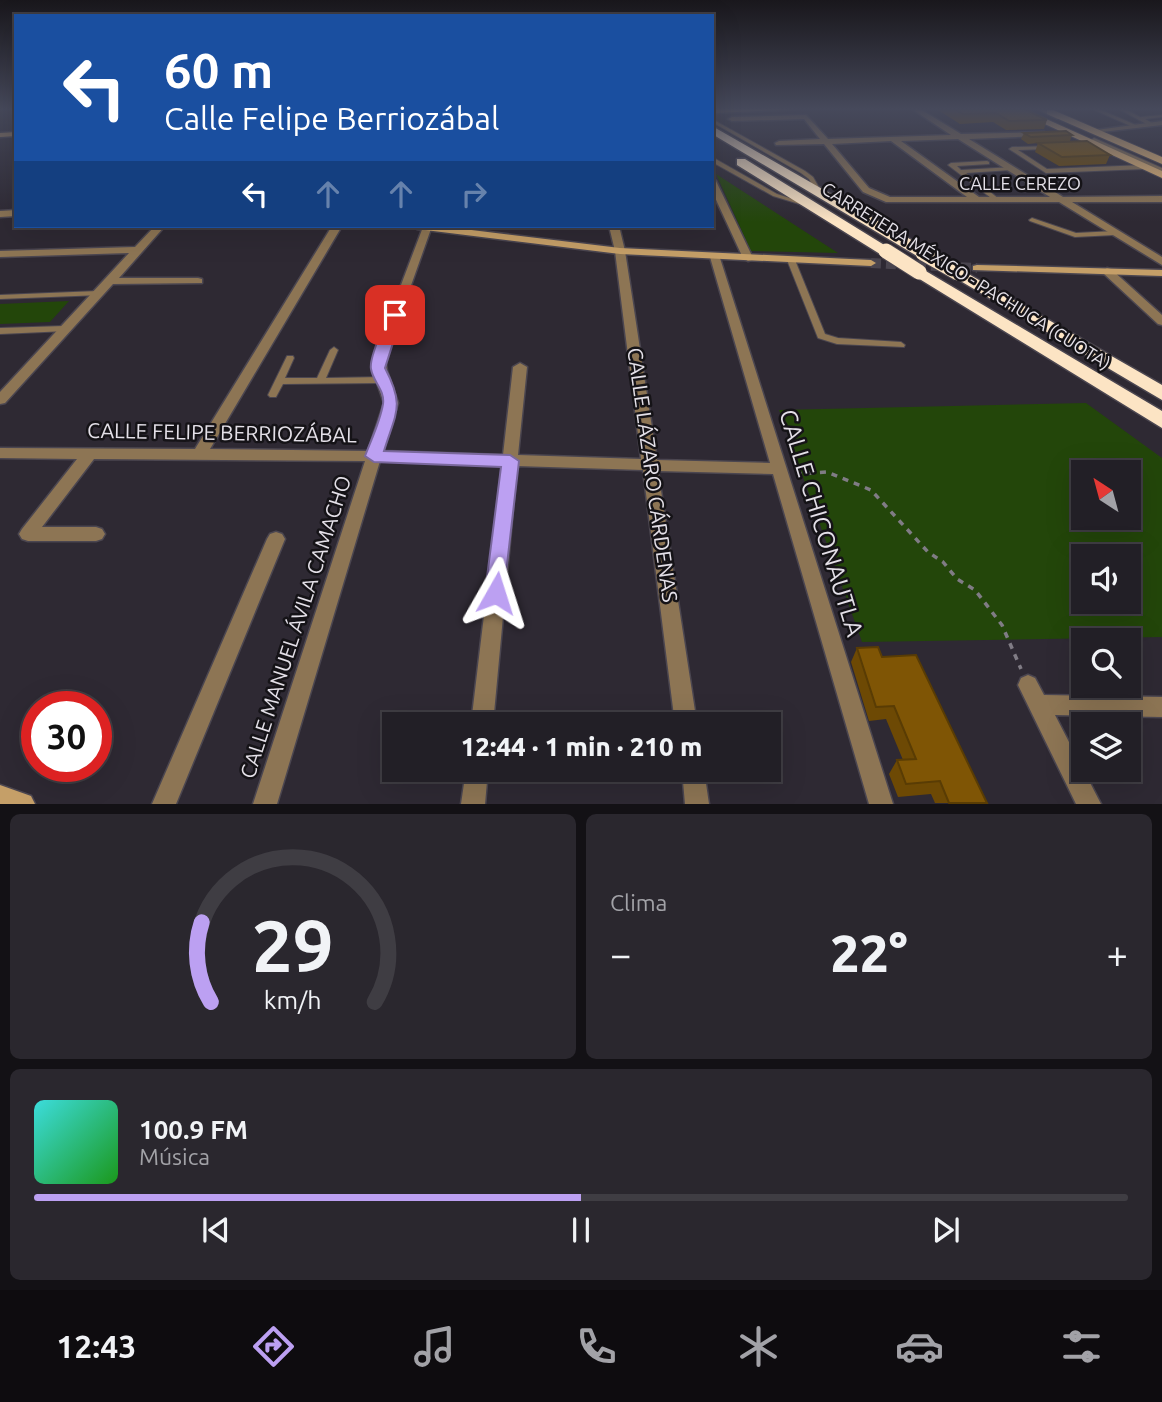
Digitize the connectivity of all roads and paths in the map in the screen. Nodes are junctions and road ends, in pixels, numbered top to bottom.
1 (716, 147) edge
2 (742, 147) edge
3 (758, 147) edge
4 (832, 147) edge
5 (903, 147) edge
6 (976, 147) edge
7 (1060, 147) edge
8 (1098, 147) edge
9 (1113, 147) edge
10 (1116, 147) edge
11 (1119, 147) edge
12 (1124, 147) edge
13 (714, 160) edge
14 (987, 163) dead end
15 (1143, 167) junction
16 (1162, 167) edge
17 (1011, 168) junction
18 (959, 172) junction
19 (714, 185) edge
20 (818, 191) junction
21 (1162, 199) edge
22 (978, 200) junction
23 (997, 200) junction
24 (1062, 200) junction
25 (813, 206) junction
26 (1032, 219) dead end
27 (158, 228) edge
28 (336, 228) edge
29 (421, 228) edge
30 (438, 228) edge
31 (614, 228) edge
32 (1115, 233) junction
33 (136, 250) junction
34 (620, 251) junction
35 (0, 254) edge
36 (715, 257) junction
37 (748, 258) junction
38 (792, 260) junction
39 (921, 262) junction
40 (1162, 262) edge
41 (871, 263) tunnel mouth
42 (977, 268) tunnel mouth
43 (1107, 271) junction
44 (1162, 273) edge
45 (108, 281) junction
46 (198, 281) dead end
47 (98, 293) junction
48 (0, 297) edge
49 (1162, 321) edge
50 (64, 329) junction
51 (0, 331) edge
52 (901, 345) dead end
53 (334, 350) dead end
54 (290, 358) dead end
55 (520, 367) dead end
56 (383, 380) junction
57 (279, 381) junction
58 (320, 381) junction
59 (1162, 394) edge
60 (273, 395) dead end
61 (0, 400) edge
62 (1162, 421) edge
63 (0, 453) edge
64 (90, 453) junction
65 (200, 454) junction
66 (374, 456) junction
67 (510, 461) junction
68 (650, 467) junction
69 (778, 468) junction
70 (96, 534) dead end
71 (276, 539) dead end
72 (1033, 695) junction
73 (1162, 707) edge
74 (483, 712) edge
75 (684, 712) edge
76 (476, 782) edge
77 (694, 782) edge
78 (0, 797) edge
79 (23, 803) edge
80 (164, 803) edge
81 (265, 803) edge
82 (473, 803) edge
83 (697, 803) edge
84 (881, 803) edge
85 (1089, 803) edge

1 - 25 highway, CARRETERA MÉXICO - PACHUCA (CUOTA)
2 - 20 highway, CARRETERA MÉXICO - PACHUCA (CUOTA)
3 - 20 lane
4 - 22 street, CALLE CEREZO
5 - 22 street
6 - 17 street
7 - 15 lane
8 - 15 main road
9 - 16 lane
10 - 16 main road
11 - 16 lane
12 - 16 main road
13 - 25 lane
14 - 18 lane
15 - 16 main road
17 - 18 lane
17 - 24 street
18 - 23 lane
19 - 37 street
20 - 39 highway, CARRETERA MÉXICO - PACHUCA (CUOTA)
21 - 24 street, CALLE CEREZO
22 - 23 street, CALLE CEREZO
23 - 24 street, CALLE CEREZO
24 - 32 street
25 - 39 highway, CARRETERA MÉXICO - PACHUCA (CUOTA), bridge
26 - 32 lane
27 - 33 street
28 - 65 street
29 - 56 street, CALLE MANUEL ÁVILA CAMACHO
30 - 34 main road
31 - 34 street, CALLE LÁZARO CÁRDENAS
32 - 40 street
33 - 35 street
33 - 45 street
34 - 36 main road
34 - 68 street, CALLE LÁZARO CÁRDENAS
36 - 37 main road
36 - 69 street, CALLE CHICONAUTLA
37 - 38 main road
38 - 41 main road
38 - 52 lane
39 - 59 highway, CARRETERA MÉXICO - PACHUCA (CUOTA), bridge
39 - 62 highway, CARRETERA MÉXICO - PACHUCA (CUOTA)
42 - 43 main road
43 - 44 main road
43 - 49 street
45 - 46 street
45 - 47 street
47 - 48 lane
47 - 50 street
50 - 51 lane
50 - 61 street
53 - 58 lane
54 - 57 lane
55 - 67 street
56 - 58 lane
56 - 66 street, CALLE MANUEL ÁVILA CAMACHO
57 - 58 lane
57 - 60 lane
63 - 64 street, CALLE FELIPE BERRIOZÁBAL
64 - 65 street, CALLE FELIPE BERRIOZÁBAL
64 - 70 street
65 - 66 street, CALLE FELIPE BERRIOZÁBAL
66 - 67 street, CALLE FELIPE BERRIOZÁBAL
66 - 81 street, CALLE MANUEL ÁVILA CAMACHO
67 - 68 street, CALLE FELIPE BERRIOZÁBAL
67 - 74 street
68 - 69 street, CALLE FELIPE BERRIOZÁBAL
68 - 75 street, CALLE LÁZARO CÁRDENAS
69 - 72 path
69 - 84 street, CALLE CHICONAUTLA
71 - 80 street
72 - 73 street
72 - 85 street
76 - 82 street
77 - 83 street
78 - 79 main road

